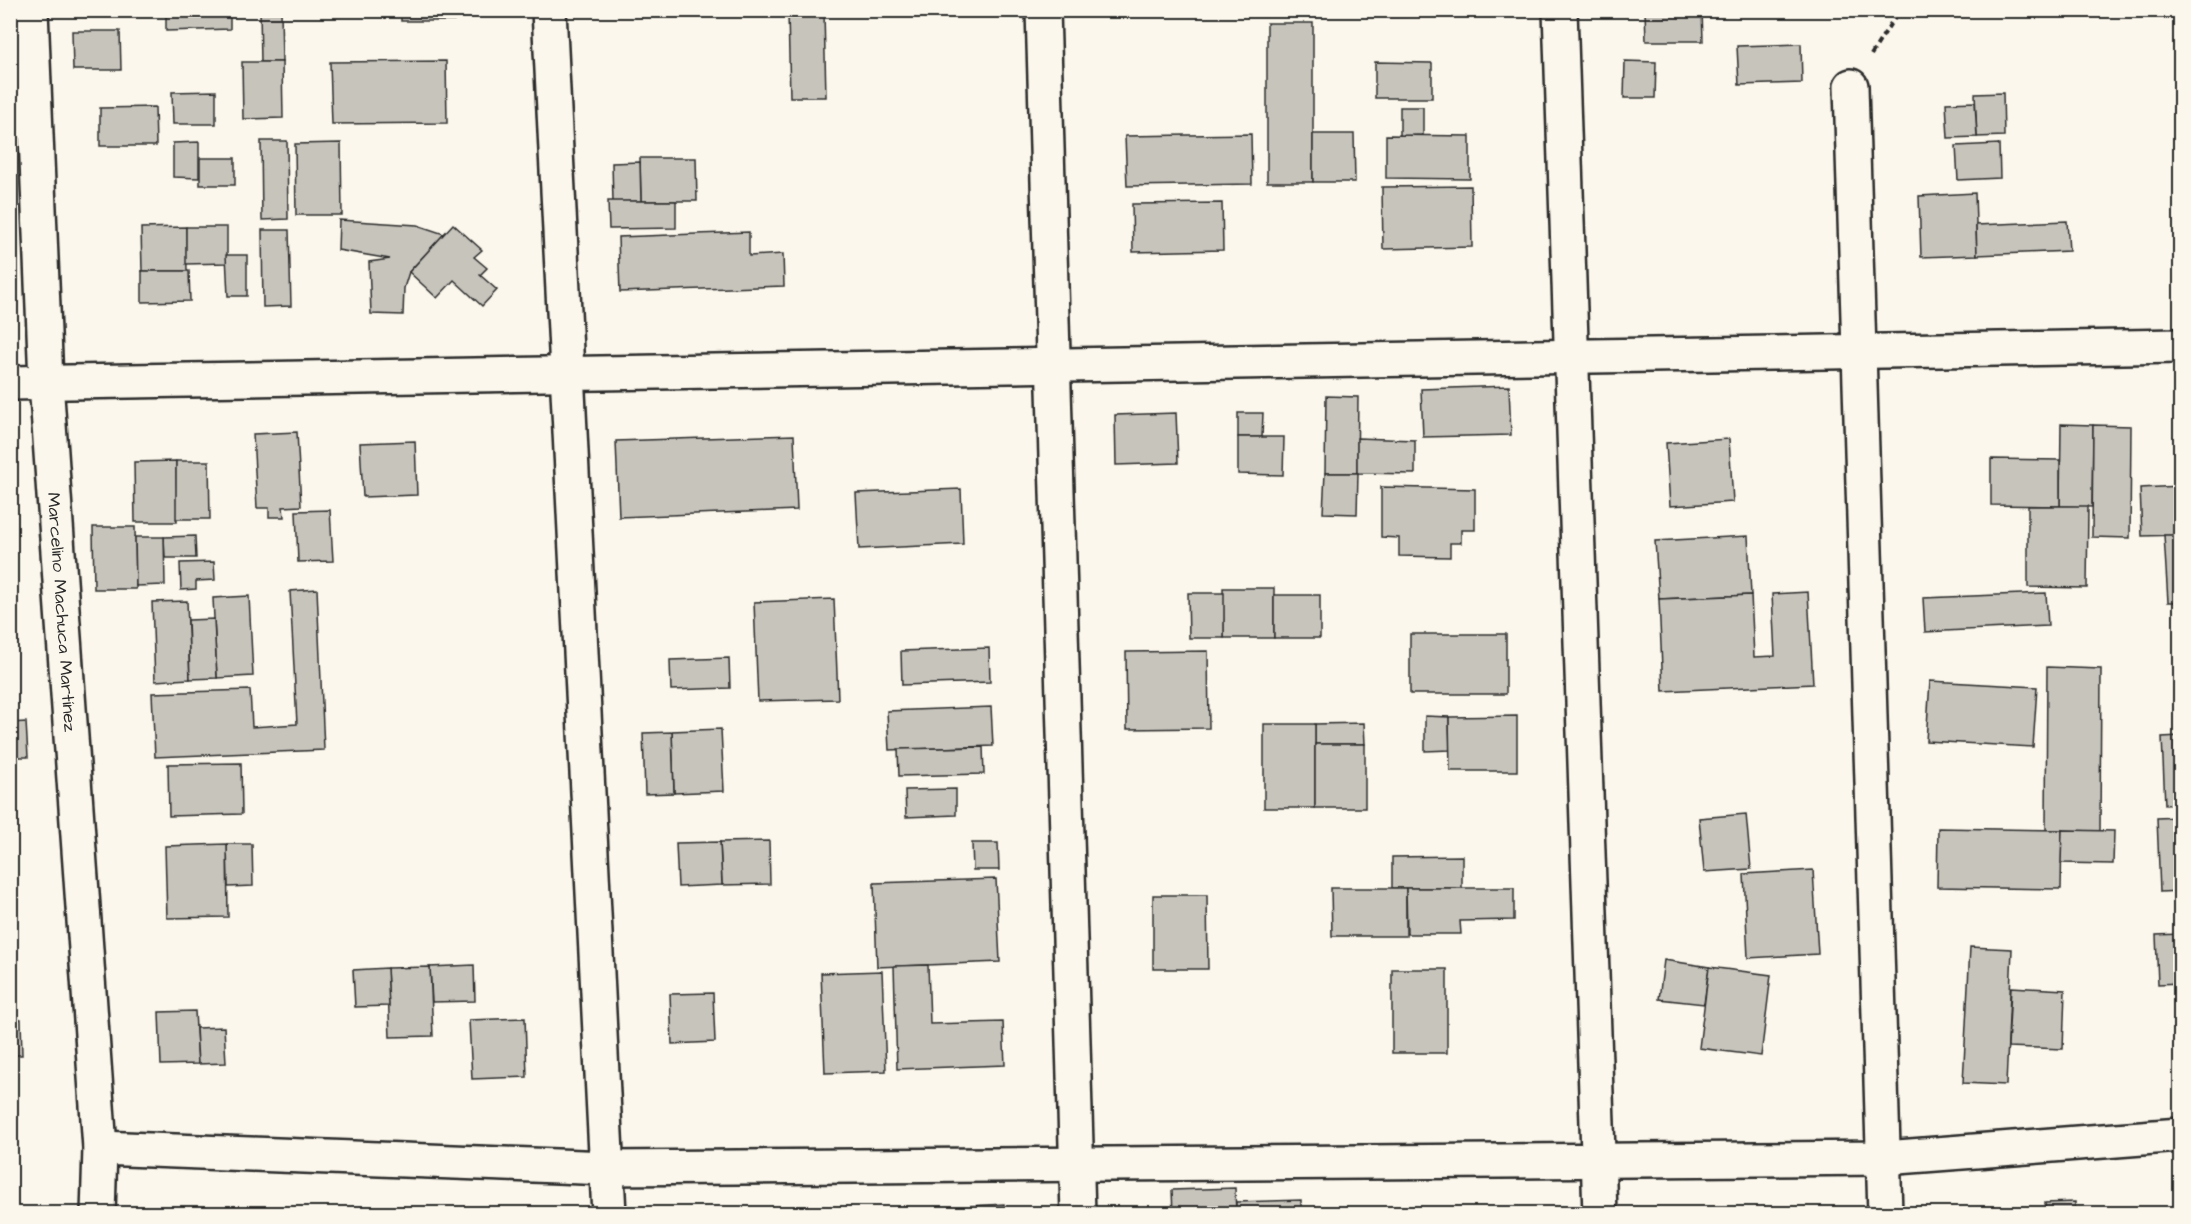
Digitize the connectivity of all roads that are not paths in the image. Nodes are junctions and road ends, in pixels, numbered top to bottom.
1 (31, 10) edge
2 (549, 10) edge
3 (1043, 10) edge
4 (1560, 10) edge
5 (1851, 86) road end
6 (2181, 346) edge
7 (1858, 351) junction
8 (1571, 356) junction
9 (1053, 365) junction
10 (567, 373) junction
11 (46, 382) junction
12 (10, 383) edge
13 (2181, 1135) edge
14 (100, 1148) junction
15 (1885, 1158) junction
16 (1598, 1160) junction
17 (1077, 1164) junction
18 (607, 1168) junction
19 (98, 1214) edge
20 (609, 1214) edge
21 (1078, 1214) edge
22 (1600, 1214) edge
23 (1885, 1214) edge

1 - 11 street, Marcelino Machuca Martínez
2 - 10 street
3 - 9 street
4 - 8 street
5 - 7 street
6 - 7 street
7 - 8 street
7 - 15 street
8 - 9 street
8 - 16 street
9 - 10 street
9 - 17 street
10 - 11 street
10 - 18 street
11 - 12 street
11 - 14 street, Marcelino Machuca Martínez
13 - 15 street
14 - 18 street
14 - 19 street, Marcelino Machuca Martínez
15 - 16 street
15 - 23 street
16 - 17 street
16 - 22 street
17 - 18 street
17 - 21 street
18 - 20 street

